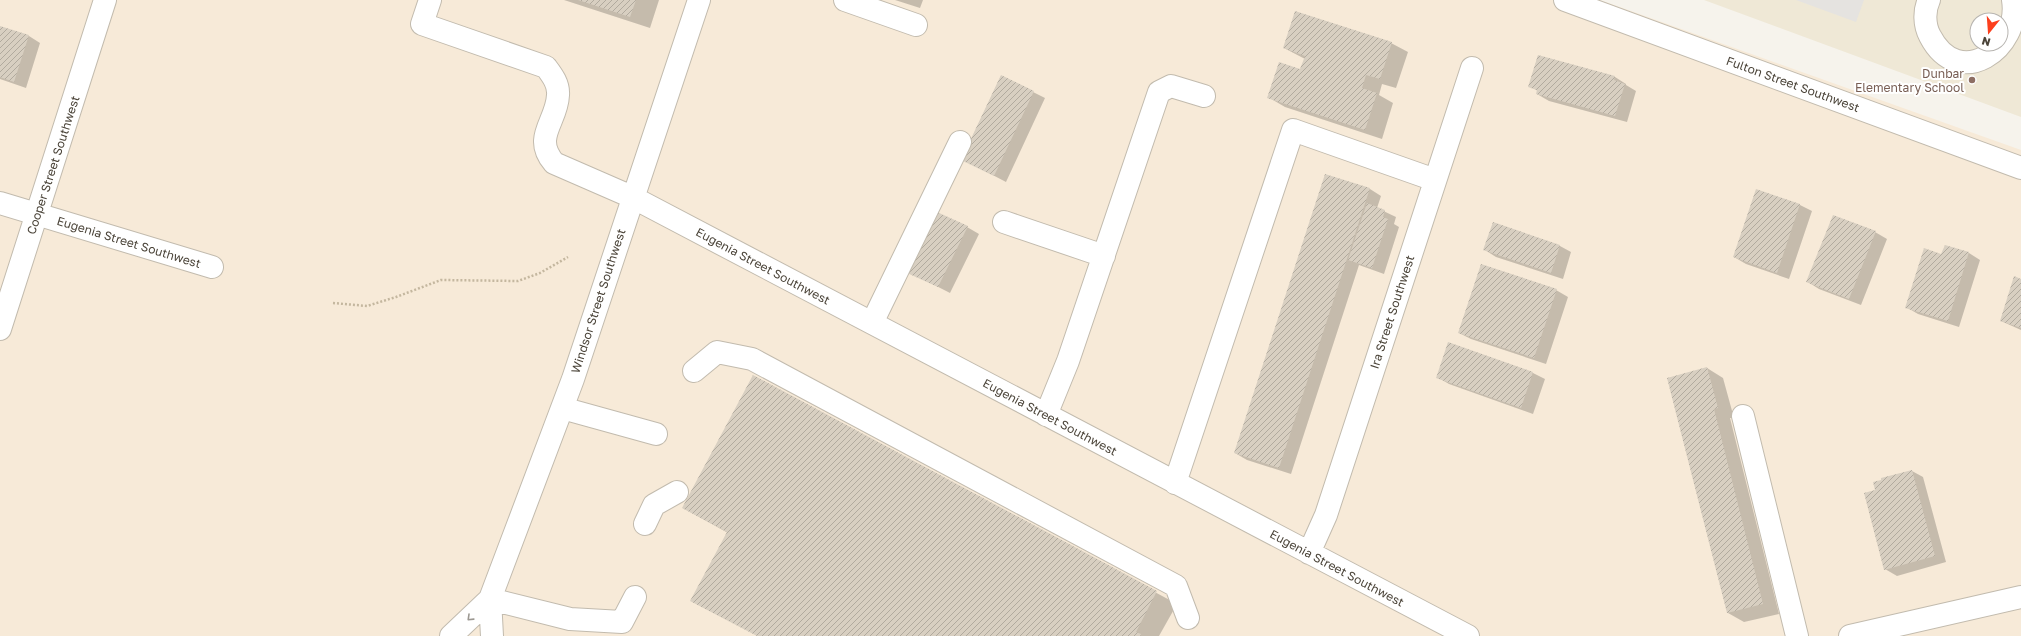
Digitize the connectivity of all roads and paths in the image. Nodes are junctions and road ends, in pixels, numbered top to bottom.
1 (105, 0) edge
2 (430, 0) edge
3 (699, 0) edge
4 (845, 0) edge
5 (1565, 0) edge
6 (2013, 0) edge
7 (1925, 1) edge
8 (916, 25) dead end
9 (2015, 46) edge
10 (1472, 68) dead end
11 (1204, 96) dead end
12 (960, 142) dead end
13 (2021, 168) edge
14 (1435, 180) junction
15 (632, 197) junction
16 (0, 203) edge
17 (36, 214) junction
18 (1004, 222) dead end
19 (1104, 256) junction
20 (568, 257) dead end
21 (212, 267) dead end
22 (332, 303) dead end
23 (872, 323) junction
24 (0, 329) edge
25 (694, 371) dead end
26 (562, 408) junction
27 (1046, 415) junction
28 (1743, 416) dead end
29 (656, 434) dead end
30 (1175, 483) junction
31 (677, 492) dead end
32 (646, 524) dead end
33 (1309, 553) junction
34 (2021, 597) edge
35 (634, 598) dead end
36 (490, 600) junction
37 (1188, 618) dead end
38 (451, 636) edge
39 (492, 636) edge
40 (1468, 636) edge
41 (1797, 636) edge
42 (1850, 636) edge

1 - 17 street, Cooper Street Southwest
2 - 15 street, Eugenia Street Southwest
3 - 15 street, Windsor Street Southwest
4 - 8 street
5 - 13 street, Fulton Street Southwest
6 - 9 street
7 - 9 street
10 - 14 street, Ira Street Southwest
11 - 19 street
12 - 23 street
14 - 30 street
14 - 33 street, Ira Street Southwest
15 - 23 street, Eugenia Street Southwest
15 - 26 street, Windsor Street Southwest
16 - 17 street, Eugenia Street Southwest
17 - 21 street, Eugenia Street Southwest
17 - 24 street, Cooper Street Southwest
18 - 19 street
19 - 27 street
20 - 22 path
23 - 27 street, Eugenia Street Southwest
25 - 37 street
26 - 29 street
26 - 36 street, Windsor Street Southwest
27 - 30 street, Eugenia Street Southwest
28 - 41 street
30 - 33 street, Eugenia Street Southwest
31 - 32 street
33 - 40 street, Eugenia Street Southwest
34 - 42 street
35 - 36 street
36 -> 38 street, Windsor Street Southwest
36 - 39 street, Windsor Street Southwest

